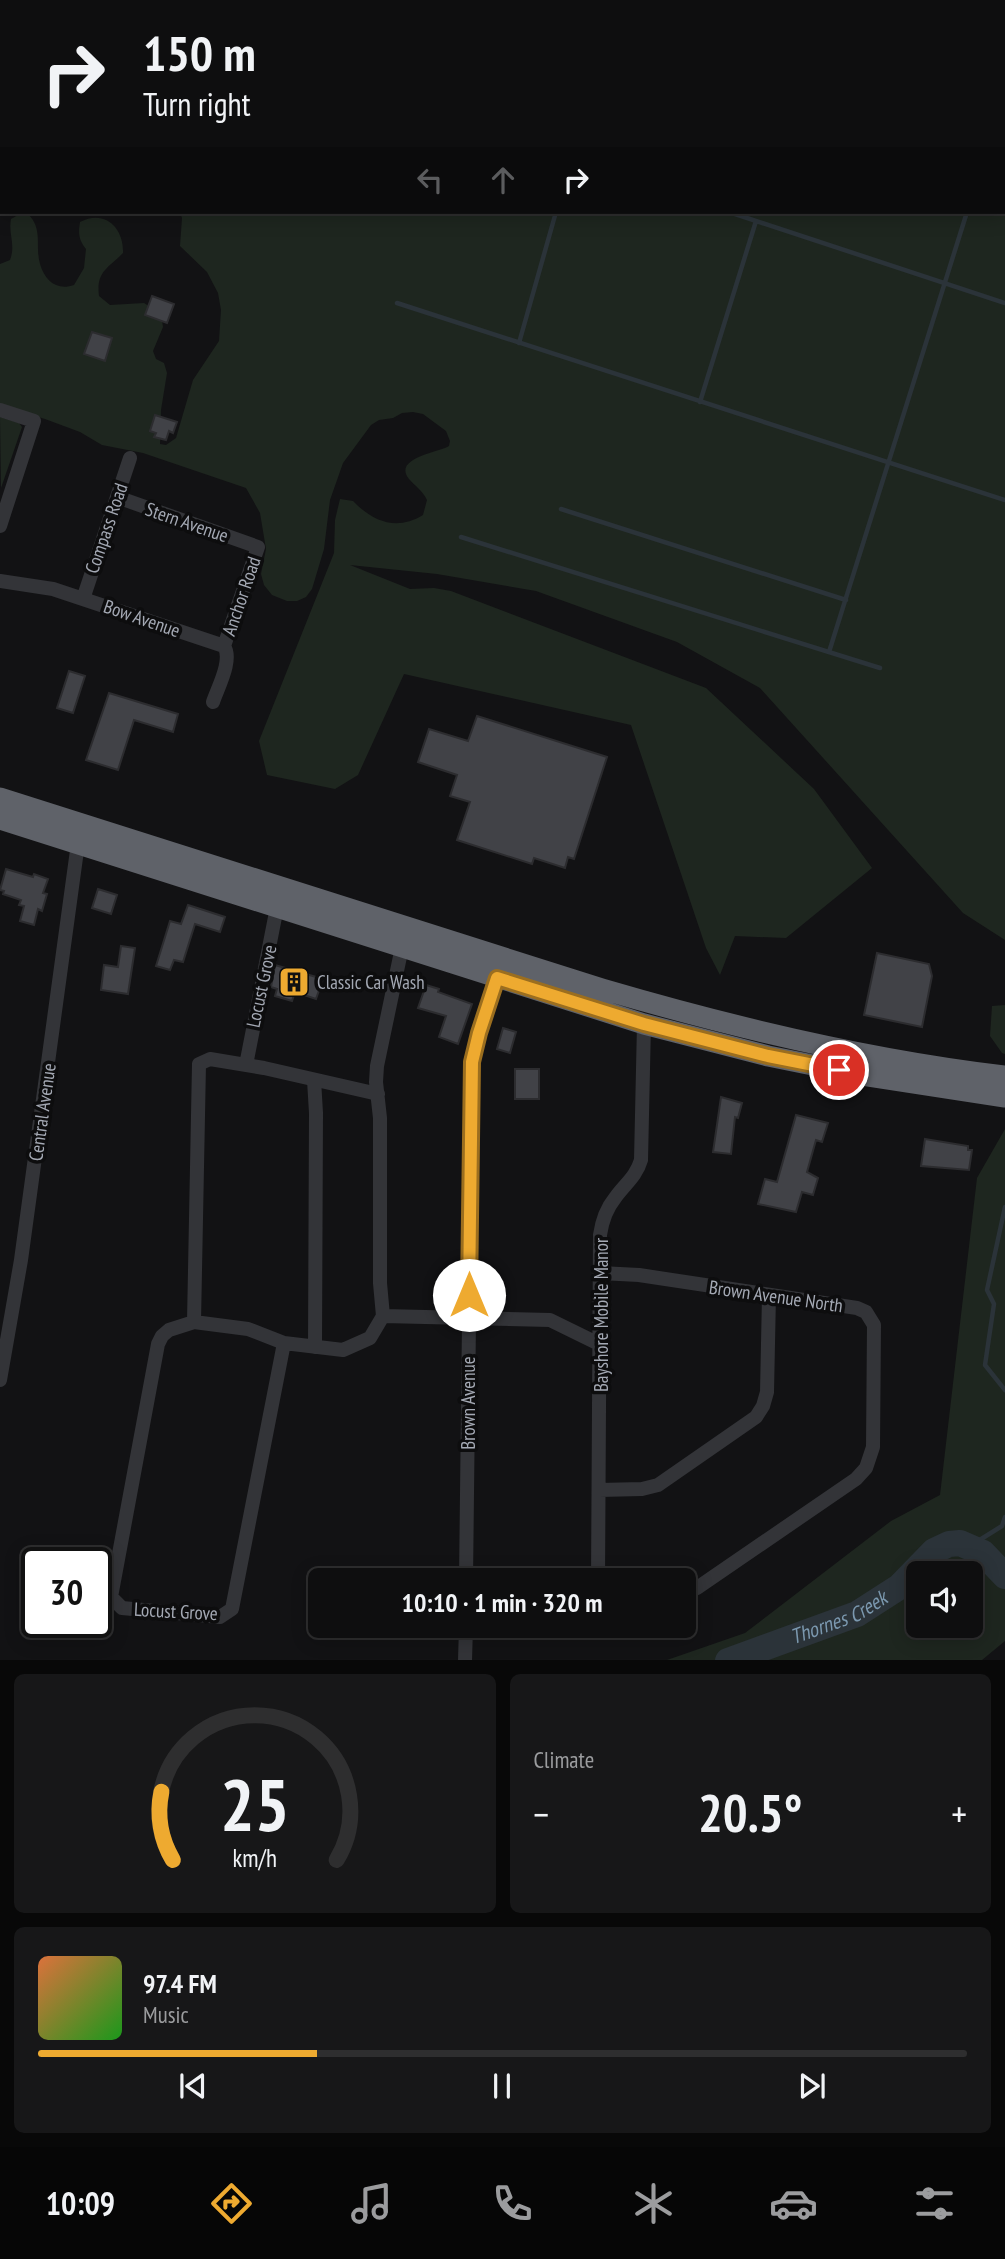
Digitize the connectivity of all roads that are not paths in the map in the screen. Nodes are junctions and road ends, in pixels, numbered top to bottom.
1 (0, 410) edge
2 (130, 458) dead end
3 (117, 497) junction
4 (4, 499) edge
5 (0, 526) edge
6 (258, 547) joint
7 (0, 581) edge
8 (83, 598) junction
9 (224, 646) junction
10 (213, 702) dead end
11 (0, 799) edge
12 (0, 819) edge
13 (78, 844) junction
14 (277, 907) junction
15 (402, 947) junction
16 (497, 978) junction
17 (644, 1024) junction
18 (246, 1065) junction
19 (1005, 1076) edge
20 (314, 1080) junction
21 (378, 1094) junction
22 (1005, 1097) edge
23 (600, 1273) junction
24 (769, 1295) junction
25 (383, 1316) junction
26 (469, 1317) junction
27 (194, 1322) junction
28 (284, 1343) junction
29 (601, 1345) junction
30 (2, 1346) edge
31 (315, 1347) junction
32 (0, 1380) edge
33 (599, 1490) junction
34 (466, 1568) edge
35 (598, 1568) edge
36 (696, 1588) edge
37 (466, 1638) edge
38 (465, 1660) edge

1 - 4 street
2 - 3 street, Compass Road
3 - 6 street, Stern Avenue
3 - 8 street, Compass Road
4 - 5 street
6 - 9 street, Anchor Road
7 - 8 street, Bow Avenue
8 - 9 street, Bow Avenue
9 - 10 street
11 - 19 highway
12 - 13 highway
13 - 14 highway
13 - 30 street, Central Avenue
14 - 15 highway
14 - 18 street, Locust Grove
15 - 16 highway
15 - 21 street
16 - 17 highway
16 - 26 street, Brown Avenue
17 - 22 highway
17 - 23 street, Bayshore Mobile Manor
18 - 20 street
18 - 27 street
20 - 21 street
20 - 31 street
21 - 25 street
23 - 24 street, Brown Avenue North
23 - 29 street, Bayshore Mobile Manor
24 - 33 street
24 - 36 street, Brown Avenue North
25 - 26 street
25 - 31 street
26 - 29 street
26 - 34 street, Brown Avenue
27 - 28 street
27 - 28 street, Locust Grove
28 - 31 street
29 - 33 street, Bayshore Mobile Manor
30 - 32 street, Central Avenue
33 - 35 street, Bayshore Mobile Manor
37 - 38 street

